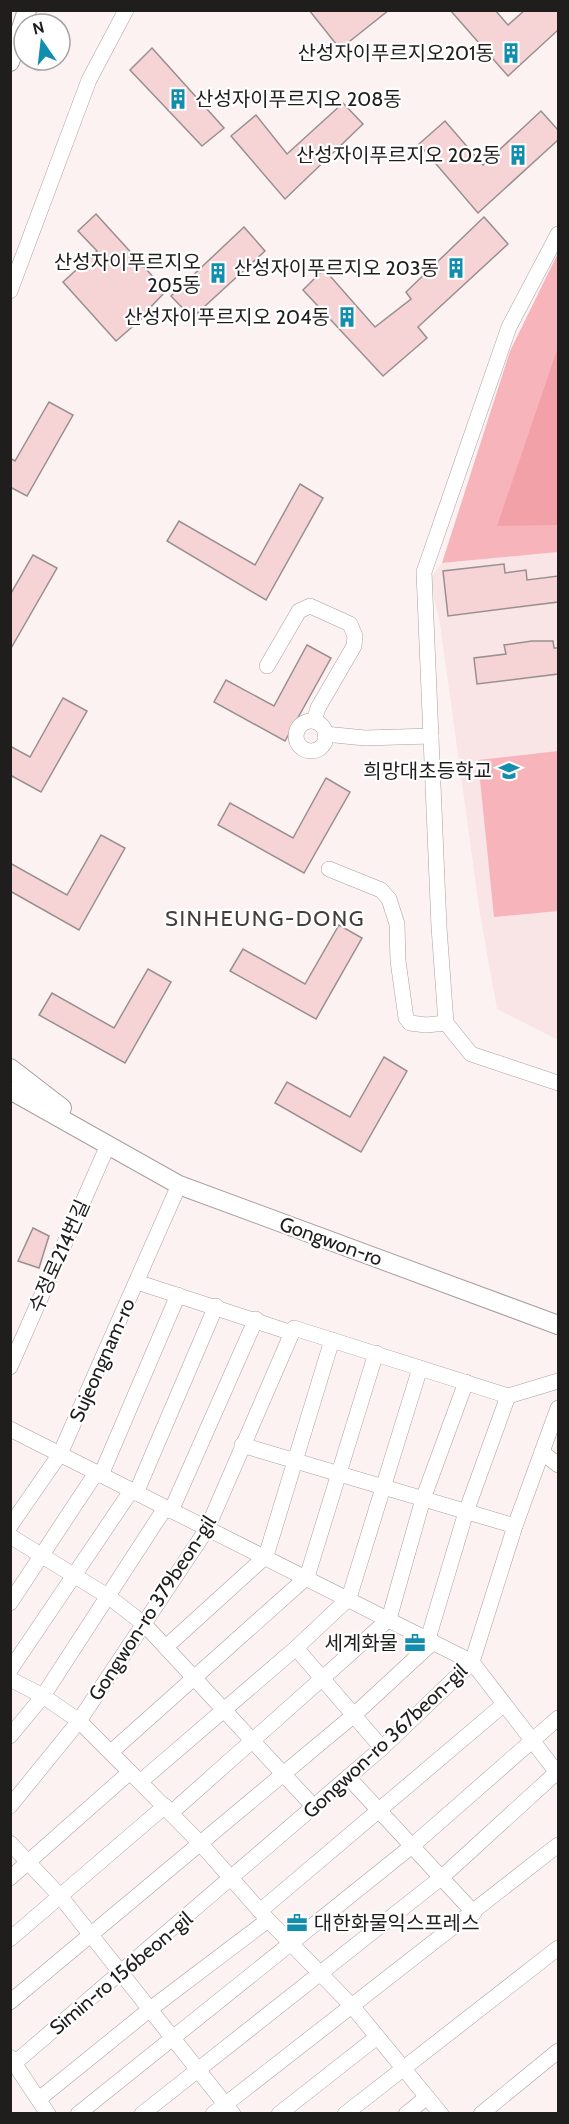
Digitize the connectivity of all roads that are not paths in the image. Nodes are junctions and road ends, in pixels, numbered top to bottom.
1 (27, 10) edge
2 (126, 10) edge
3 (10, 62) edge
4 (558, 234) edge
5 (10, 291) edge
6 (267, 666) dead end
7 (314, 721) junction
8 (325, 734) junction
9 (431, 736) junction
10 (329, 869) dead end
11 (446, 1023) junction
12 (10, 1068) edge
13 (558, 1083) edge
14 (10, 1090) edge
15 (108, 1145) junction
16 (179, 1185) junction
17 (137, 1282) junction
18 (178, 1295) junction
19 (216, 1306) junction
20 (256, 1319) junction
21 (558, 1325) edge
22 (293, 1330) junction
23 (332, 1340) junction
24 (376, 1353) junction
25 (10, 1367) edge
26 (420, 1368) junction
27 (558, 1381) edge
28 (466, 1382) junction
29 (508, 1396) junction
30 (558, 1408) edge
31 (10, 1429) edge
32 (242, 1445) junction
33 (542, 1452) junction
34 (60, 1454) junction
35 (295, 1460) junction
36 (558, 1465) edge
37 (337, 1473) junction
38 (98, 1474) junction
39 (381, 1486) junction
40 (133, 1492) junction
41 (423, 1499) junction
42 (168, 1510) junction
43 (466, 1512) junction
44 (10, 1526) edge
45 (515, 1526) junction
46 (207, 1529) junction
47 (10, 1536) edge
48 (42, 1556) junction
49 (266, 1556) junction
50 (74, 1575) junction
51 (307, 1577) junction
52 (109, 1597) junction
53 (349, 1598) junction
54 (10, 1603) edge
55 (389, 1619) junction
56 (144, 1624) junction
57 (431, 1641) junction
58 (167, 1646) junction
59 (296, 1648) junction
60 (472, 1662) junction
61 (10, 1670) edge
62 (195, 1677) junction
63 (10, 1679) edge
64 (323, 1680) junction
65 (43, 1696) junction
66 (503, 1705) junction
67 (224, 1708) junction
68 (354, 1715) junction
69 (558, 1718) edge
70 (79, 1722) junction
71 (10, 1736) edge
72 (252, 1739) junction
73 (532, 1740) junction
74 (382, 1748) junction
75 (111, 1752) junction
76 (283, 1772) junction
77 (558, 1773) edge
78 (135, 1777) junction
79 (348, 1778) junction
80 (10, 1806) edge
81 (315, 1807) junction
82 (168, 1810) junction
83 (379, 1810) junction
84 (10, 1843) edge
85 (200, 1843) junction
86 (558, 1845) edge
87 (412, 1846) junction
88 (29, 1862) junction
89 (442, 1877) junction
90 (10, 1878) edge
91 (232, 1879) junction
92 (60, 1896) junction
93 (474, 1912) junction
94 (264, 1916) junction
95 (90, 1933) junction
96 (10, 1939) edge
97 (293, 1944) junction
98 (558, 1948) edge
99 (122, 1973) junction
100 (320, 1973) junction
101 (10, 2002) edge
102 (352, 2006) junction
103 (149, 2010) junction
104 (377, 2037) junction
105 (174, 2039) junction
106 (558, 2051) edge
107 (12, 2063) edge
108 (403, 2068) junction
109 (199, 2070) junction
110 (427, 2097) junction
111 (39, 2099) junction
112 (230, 2108) edge
113 (48, 2114) edge
114 (78, 2114) edge
115 (142, 2114) edge
116 (213, 2114) edge
117 (279, 2114) edge
118 (345, 2114) edge
119 (406, 2114) edge
120 (441, 2114) edge
121 (481, 2114) edge

1 - 3 main road
2 - 5 street
4 - 9 street
6 - 7 street
7 - 8 street
7 - 8 street
8 - 9 street
9 - 11 street
10 - 11 street
11 - 13 street
12 - 15 main road, Gongwon-ro
14 - 15 main road, Gongwon-ro
15 - 16 main road, Gongwon-ro
15 - 25 street, 수정로214번길
16 - 17 street, Sujeongnam-ro
16 - 21 main road, Gongwon-ro
17 - 18 street
17 - 34 street, Sujeongnam-ro
18 - 19 street
18 - 38 street
19 - 20 street
19 - 40 street
20 - 22 street
20 - 42 street
22 - 23 street
22 - 32 street, Gongwon-ro 379beon-gil
23 - 24 street
23 - 35 street
24 - 26 street
24 - 37 street
26 - 28 street
26 - 39 street
27 - 29 street
28 - 29 street
28 - 41 street
29 - 43 street
30 - 33 street, Gongwon-ro 367beon-gil
31 - 34 street
32 - 35 street
32 - 46 street, Gongwon-ro 379beon-gil
33 - 36 street
33 - 45 street, Gongwon-ro 367beon-gil
34 - 38 street
34 - 44 street, Sujeongnam-ro
35 - 37 street
35 - 49 street
37 - 39 street
37 - 51 street
38 - 40 street
38 - 48 street
39 - 41 street
39 - 53 street
40 - 42 street
40 - 50 street
41 - 43 street
41 - 55 street
42 - 46 street
42 - 52 street
43 - 45 street
43 - 57 street
45 - 60 street, Gongwon-ro 367beon-gil
46 - 49 street
46 - 56 street, Gongwon-ro 379beon-gil
47 - 48 street
48 - 50 street
48 - 54 street
49 - 51 street
49 - 58 street
50 - 52 street
50 - 61 street
51 - 53 street
51 - 62 street
52 - 56 street
52 - 65 street
53 - 55 street
53 - 59 street
55 - 57 street
55 - 64 street
56 - 58 street
56 - 70 street, Gongwon-ro 379beon-gil
57 - 60 street
57 - 68 street
58 - 62 street
59 - 64 street
59 - 67 street
60 - 66 street
60 - 74 street, Gongwon-ro 367beon-gil
62 - 67 street
62 - 75 street
63 - 65 street
64 - 68 street
64 - 72 street
65 - 70 street
65 - 71 street
66 - 73 street
66 - 83 street
67 - 72 street
67 - 78 street
68 - 74 street
68 - 76 street
69 - 73 street
70 - 75 street
70 - 80 street, Gongwon-ro 379beon-gil
72 - 76 street
72 - 82 street
73 - 77 street
73 - 87 street
74 - 79 street, Gongwon-ro 367beon-gil
75 - 78 street
76 - 81 street
76 - 85 street
77 - 89 street
78 - 82 street
78 - 88 street
79 - 81 street, Gongwon-ro 367beon-gil
79 - 83 street
81 - 91 street, Gongwon-ro 367beon-gil
82 - 85 street
82 - 92 street
83 - 87 street
83 - 94 street
84 - 88 street
85 - 91 street
85 - 95 street
86 - 93 street
87 - 89 street
87 - 97 street
88 - 90 street
88 - 92 street
89 - 93 street
89 - 100 street
91 - 94 street
91 - 99 street, Simin-ro 156beon-gil
92 - 95 street
92 - 96 street
93 - 102 street
94 - 97 street
94 - 103 street
95 - 99 street
95 - 101 street
97 - 100 street
97 - 105 street
98 - 108 street
99 - 103 street
99 - 107 street, Simin-ro 156beon-gil
100 - 102 street
100 - 109 street
102 - 104 street
102 - 112 street
103 - 105 street
103 - 111 street
104 - 108 street
104 - 117 street
105 - 109 street
105 - 114 street
106 - 121 street
107 - 111 street
108 - 110 street
108 - 118 street
109 - 112 street
109 - 115 street
110 - 119 street
110 - 120 street
111 - 113 street
112 - 116 street

